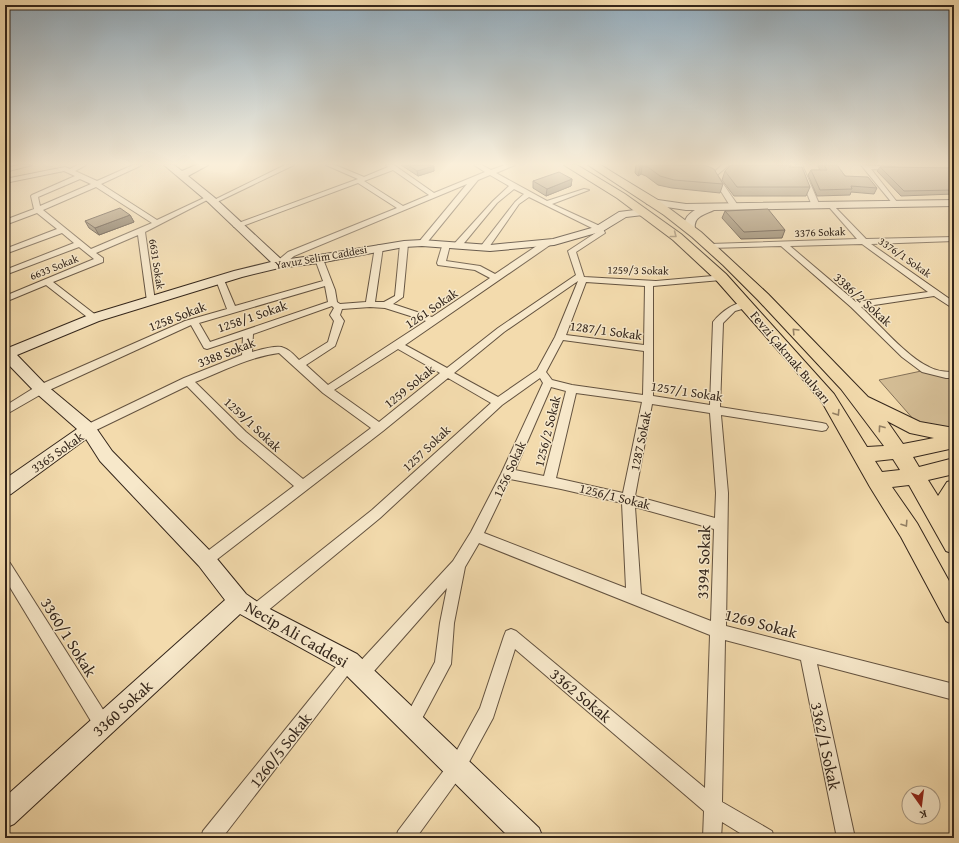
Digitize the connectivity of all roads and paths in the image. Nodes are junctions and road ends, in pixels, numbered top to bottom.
1 (36, 204) edge
2 (50, 204) edge
3 (128, 204) edge
4 (200, 204) edge
5 (215, 204) edge
6 (294, 204) edge
7 (397, 204) edge
8 (411, 204) edge
9 (453, 204) edge
10 (493, 204) edge
11 (516, 204) edge
12 (546, 204) edge
13 (642, 204) edge
14 (645, 204) edge
15 (866, 204) edge
16 (735, 206) joint
17 (816, 206) joint
18 (831, 206) junction
19 (647, 207) junction
20 (715, 207) junction
21 (402, 208) junction
22 (38, 210) junction
23 (6, 221) edge
24 (157, 223) junction
25 (237, 225) junction
26 (599, 229) junction
27 (62, 230) junction
28 (690, 230) junction
29 (141, 231) junction
30 (942, 239) junction
31 (954, 239) edge
32 (422, 242) junction
33 (864, 242) junction
34 (547, 243) junction
35 (78, 244) junction
36 (404, 244) junction
37 (784, 245) junction
38 (451, 246) junction
39 (710, 246) junction
40 (954, 246) edge
41 (379, 247) junction
42 (484, 248) junction
43 (5, 252) edge
44 (90, 252) junction
45 (319, 259) junction
46 (279, 264) junction
47 (5, 273) edge
48 (721, 277) junction
49 (496, 278) junction
50 (581, 279) junction
51 (220, 280) junction
52 (47, 282) junction
53 (328, 282) junction
54 (650, 284) junction
55 (936, 293) junction
56 (5, 299) edge
57 (151, 301) junction
58 (370, 304) junction
59 (336, 305) junction
60 (386, 305) junction
61 (746, 305) junction
62 (854, 305) junction
63 (954, 306) edge
64 (232, 310) junction
65 (94, 318) junction
66 (194, 321) junction
67 (435, 321) junction
68 (248, 332) junction
69 (560, 337) junction
70 (398, 345) junction
71 (649, 349) junction
72 (5, 354) edge
73 (248, 357) junction
74 (299, 365) junction
75 (448, 372) junction
76 (541, 372) junction
77 (954, 375) edge
78 (188, 381) junction
79 (548, 383) junction
80 (41, 388) junction
81 (572, 389) junction
82 (327, 390) junction
83 (648, 399) junction
84 (861, 401) junction
85 (498, 402) junction
86 (715, 410) junction
87 (5, 411) edge
88 (822, 427) dead end
89 (379, 428) junction
90 (88, 429) junction
91 (954, 435) edge
92 (954, 440) edge
93 (898, 452) junction
94 (863, 455) junction
95 (954, 466) edge
96 (507, 474) junction
97 (914, 476) junction
98 (549, 480) junction
99 (877, 481) junction
100 (302, 486) junction
101 (954, 488) edge
102 (5, 489) edge
103 (628, 499) junction
104 (941, 518) junction
105 (721, 525) junction
106 (476, 536) junction
107 (954, 544) edge
108 (206, 560) junction
109 (458, 565) junction
110 (5, 567) edge
111 (634, 597) junction
112 (247, 606) junction
113 (954, 613) edge
114 (718, 631) junction
115 (807, 654) junction
116 (355, 668) junction
117 (954, 692) edge
118 (411, 722) junction
119 (103, 726) junction
120 (457, 767) junction
121 (714, 806) junction
122 (7, 807) edge
123 (210, 838) edge
124 (405, 838) edge
125 (529, 838) edge
126 (712, 838) edge
127 (765, 838) edge
128 (846, 838) edge

1 - 22 street
2 - 22 street
3 - 24 street
4 - 24 street, 6631 Sokak
5 - 25 street
6 - 25 street
7 - 21 street
8 - 21 street
9 - 32 street
10 - 38 street
11 - 42 street
12 - 26 street
13 - 19 main road
14 - 19 main road
15 - 18 street
16 - 17 street
16 - 20 street
17 - 18 street
18 - 33 street, 3376/1 Sokak
19 - 20 street, Yavuz Selim Caddesi
19 - 26 street, Yavuz Selim Caddesi
19 - 28 main road, Fevzi Çakmak Bulvarı
19 -> 48 main road, Fevzi Çakmak Bulvarı
20 - 28 street
21 - 46 street
22 - 23 street
22 - 27 street
24 - 29 street, 6631 Sokak
25 - 46 street
26 - 34 street, Yavuz Selim Caddesi
26 - 50 street
27 - 35 street
27 - 43 street
28 - 39 main road, Fevzi Çakmak Bulvarı
29 - 44 street, 6631 Sokak
29 - 57 street, 6631 Sokak
30 - 31 street, 3376 Sokak
30 - 33 street, 3376 Sokak
30 - 40 street
32 - 36 street, Yavuz Selim Caddesi
32 - 38 street, Yavuz Selim Caddesi
33 - 37 street, 3376 Sokak
33 - 55 street, 3376/1 Sokak
34 - 42 street, Yavuz Selim Caddesi
34 - 49 street, 1261 Sokak
35 - 44 street
35 - 47 street
36 - 41 street, Yavuz Selim Caddesi
36 - 60 street
37 - 39 street, 3376 Sokak
37 - 62 street, 3386/2 Sokak
38 - 42 street, Yavuz Selim Caddesi
38 - 49 street
84 -> 39 main road, Fevzi Çakmak Bulvarı
41 - 45 street, Yavuz Selim Caddesi
41 - 58 street
44 - 52 street, 6633 Sokak
45 - 46 street, Yavuz Selim Caddesi
45 - 53 street
46 - 51 street, Yavuz Selim Caddesi
48 - 54 street, 1259/3 Sokak
48 - 61 main road, Fevzi Çakmak Bulvarı
49 - 67 street, 1261 Sokak
50 - 54 street, 1259/3 Sokak
50 - 69 street, 1257 Sokak
50 - 75 street, 1259 Sokak
51 - 57 street, Yavuz Selim Caddesi
51 - 64 street
52 - 56 street, 6633 Sokak
52 - 65 street
53 - 59 street
53 - 64 street, 1258 Sokak
54 - 71 street, 1287 Sokak
55 - 62 street
55 - 63 street, 3376/1 Sokak
57 - 65 street, Yavuz Selim Caddesi
58 - 59 street
58 - 60 street
59 - 68 street, 1258/1 Sokak
59 - 74 street
60 - 67 street
61 - 86 street, 3394 Sokak
61 -> 94 main road, Fevzi Çakmak Bulvarı
62 - 77 street, 3386/2 Sokak
64 - 66 street, 1258 Sokak
65 - 72 street, Yavuz Selim Caddesi
66 - 68 street, 1258/1 Sokak
66 - 80 street, 1258 Sokak
67 - 70 street, 1261 Sokak
68 - 73 street
69 - 71 street, 1287/1 Sokak
69 - 76 street, 1257 Sokak
70 - 75 street
70 - 82 street, 1261 Sokak
71 - 83 street, 1287 Sokak
72 - 80 street, Necip Ali Caddesi
73 - 74 street, 3388 Sokak
73 - 78 street, 3388 Sokak
74 - 82 street
75 - 85 street
75 - 89 street, 1259 Sokak
76 - 79 street
76 - 85 street, 1257 Sokak
78 - 90 street, 3388 Sokak
78 - 100 street, 1259/1 Sokak
79 - 81 street, 1257/1 Sokak
79 - 96 street, 1256 Sokak
80 - 87 street, 1258 Sokak
80 - 90 street, Necip Ali Caddesi
81 - 83 street, 1257/1 Sokak
81 - 98 street, 1256/2 Sokak
82 - 89 street
83 - 86 street, 1257/1 Sokak
83 - 103 street, 1287 Sokak
84 - 91 main road
93 -> 84 main road, Fevzi Çakmak Bulvarı
85 - 112 street, 1257 Sokak
86 - 88 street, 1257/1 Sokak
86 - 105 street, 3394 Sokak
89 - 100 street, 1259 Sokak
90 - 102 street, 3365 Sokak
90 - 108 street, Necip Ali Caddesi
92 - 93 main road
93 - 94 main road
93 - 97 main road, Fevzi Çakmak Bulvarı
94 - 99 main road, Fevzi Çakmak Bulvarı
95 - 97 main road
96 - 98 street, 1256/1 Sokak
96 - 106 street, 1256 Sokak
97 - 99 main road
97 - 104 main road, Fevzi Çakmak Bulvarı
98 - 103 street, 1256/1 Sokak
99 -> 113 main road, Fevzi Çakmak Bulvarı
100 - 108 street, 1259 Sokak
101 - 104 main road
103 - 105 street, 1256/1 Sokak
103 - 111 street, 1287 Sokak
104 - 107 main road, Fevzi Çakmak Bulvarı
105 - 114 street, 3394 Sokak
106 - 109 street, 1256 Sokak
106 - 111 street, 1269 Sokak
108 - 112 street, Necip Ali Caddesi
109 - 116 street, 1256 Sokak
109 - 118 street, 1256 Sokak
110 - 119 street, 3360/1 Sokak
111 - 114 street, 1269 Sokak
112 - 116 street, Necip Ali Caddesi
112 - 119 street, 3360 Sokak
114 - 115 street, 1269 Sokak
114 - 121 street, 3394 Sokak
115 - 117 street, 1269 Sokak
115 - 128 street, 3362/1 Sokak
116 - 118 street, Necip Ali Caddesi
116 - 123 street, 1260/5 Sokak
118 - 120 street, Necip Ali Caddesi
119 - 122 street, 3360 Sokak
120 - 121 street, 3362 Sokak
120 - 124 street
120 - 125 street, Necip Ali Caddesi
121 - 126 street, 3394 Sokak
121 - 127 street, 3362 Sokak

